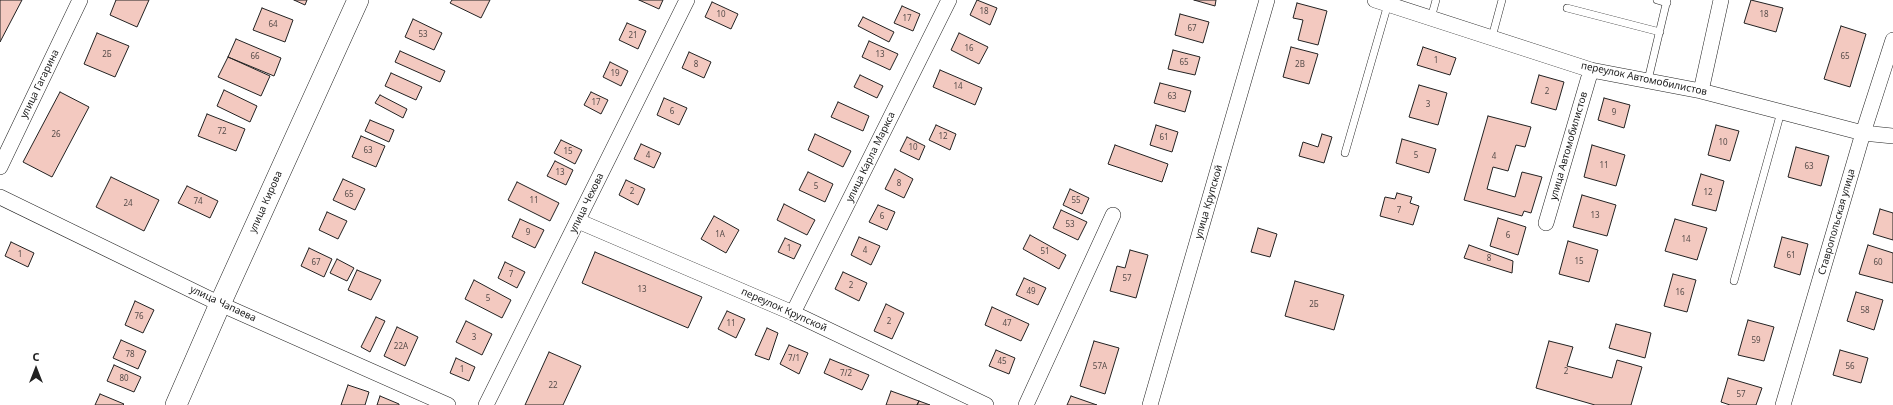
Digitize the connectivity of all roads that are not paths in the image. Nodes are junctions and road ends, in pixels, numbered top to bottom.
1 (80, 0) edge
2 (358, 0) edge
3 (687, 0) edge
4 (949, 0) edge
5 (1267, 0) edge
6 (1436, 0) edge
7 (1502, 0) edge
8 (1657, 0) edge
9 (1721, 0) edge
10 (1667, 1) edge
11 (1382, 2) edge
12 (1567, 8) dead end
13 (1431, 18) junction
14 (1660, 32) junction
15 (1492, 38) junction
16 (1893, 40) edge
17 (1592, 70) junction
18 (1648, 80) junction
19 (1701, 90) junction
20 (1781, 112) junction
21 (1863, 133) junction
22 (1893, 136) edge
23 (1345, 153) dead end
24 (0, 167) edge
25 (0, 197) edge
26 (1113, 215) dead end
27 (578, 221) junction
28 (1546, 223) dead end
29 (1734, 281) dead end
30 (220, 304) junction
31 (793, 313) junction
32 (176, 405) edge
33 (448, 405) edge
34 (486, 405) edge
35 (986, 405) edge
36 (1026, 405) edge
37 (1150, 405) edge
38 (1783, 405) edge

1 - 24 street, улица Гагарина
2 - 30 main road, улица Кирова
3 - 27 street, улица Чехова
4 - 31 street, улица Карла Маркса
5 - 37 street, улица Крупской
6 - 13 lane
7 - 15 lane
8 - 10 lane
9 - 19 street
10 - 14 lane
11 - 13 street, переулок Автомобилистов
11 - 23 lane
12 - 14 lane
13 - 15 street, переулок Автомобилистов
14 - 18 lane
15 - 17 street, переулок Автомобилистов
16 - 21 street, Ставропольская улица
17 - 18 street, переулок Автомобилистов
17 - 28 street, улица Автомобилистов
18 - 19 street, переулок Автомобилистов
19 - 20 street, переулок Автомобилистов
20 - 21 street, переулок Автомобилистов
20 - 29 lane
21 - 22 street, переулок Автомобилистов
21 - 38 street, Ставропольская улица
25 - 30 street, улица Чапаева
26 - 36 street
27 - 31 street, переулок Крупской
27 - 34 street, улица Чехова
30 - 32 main road, улица Кирова
30 - 33 street, улица Чапаева
31 - 35 street, переулок Крупской

